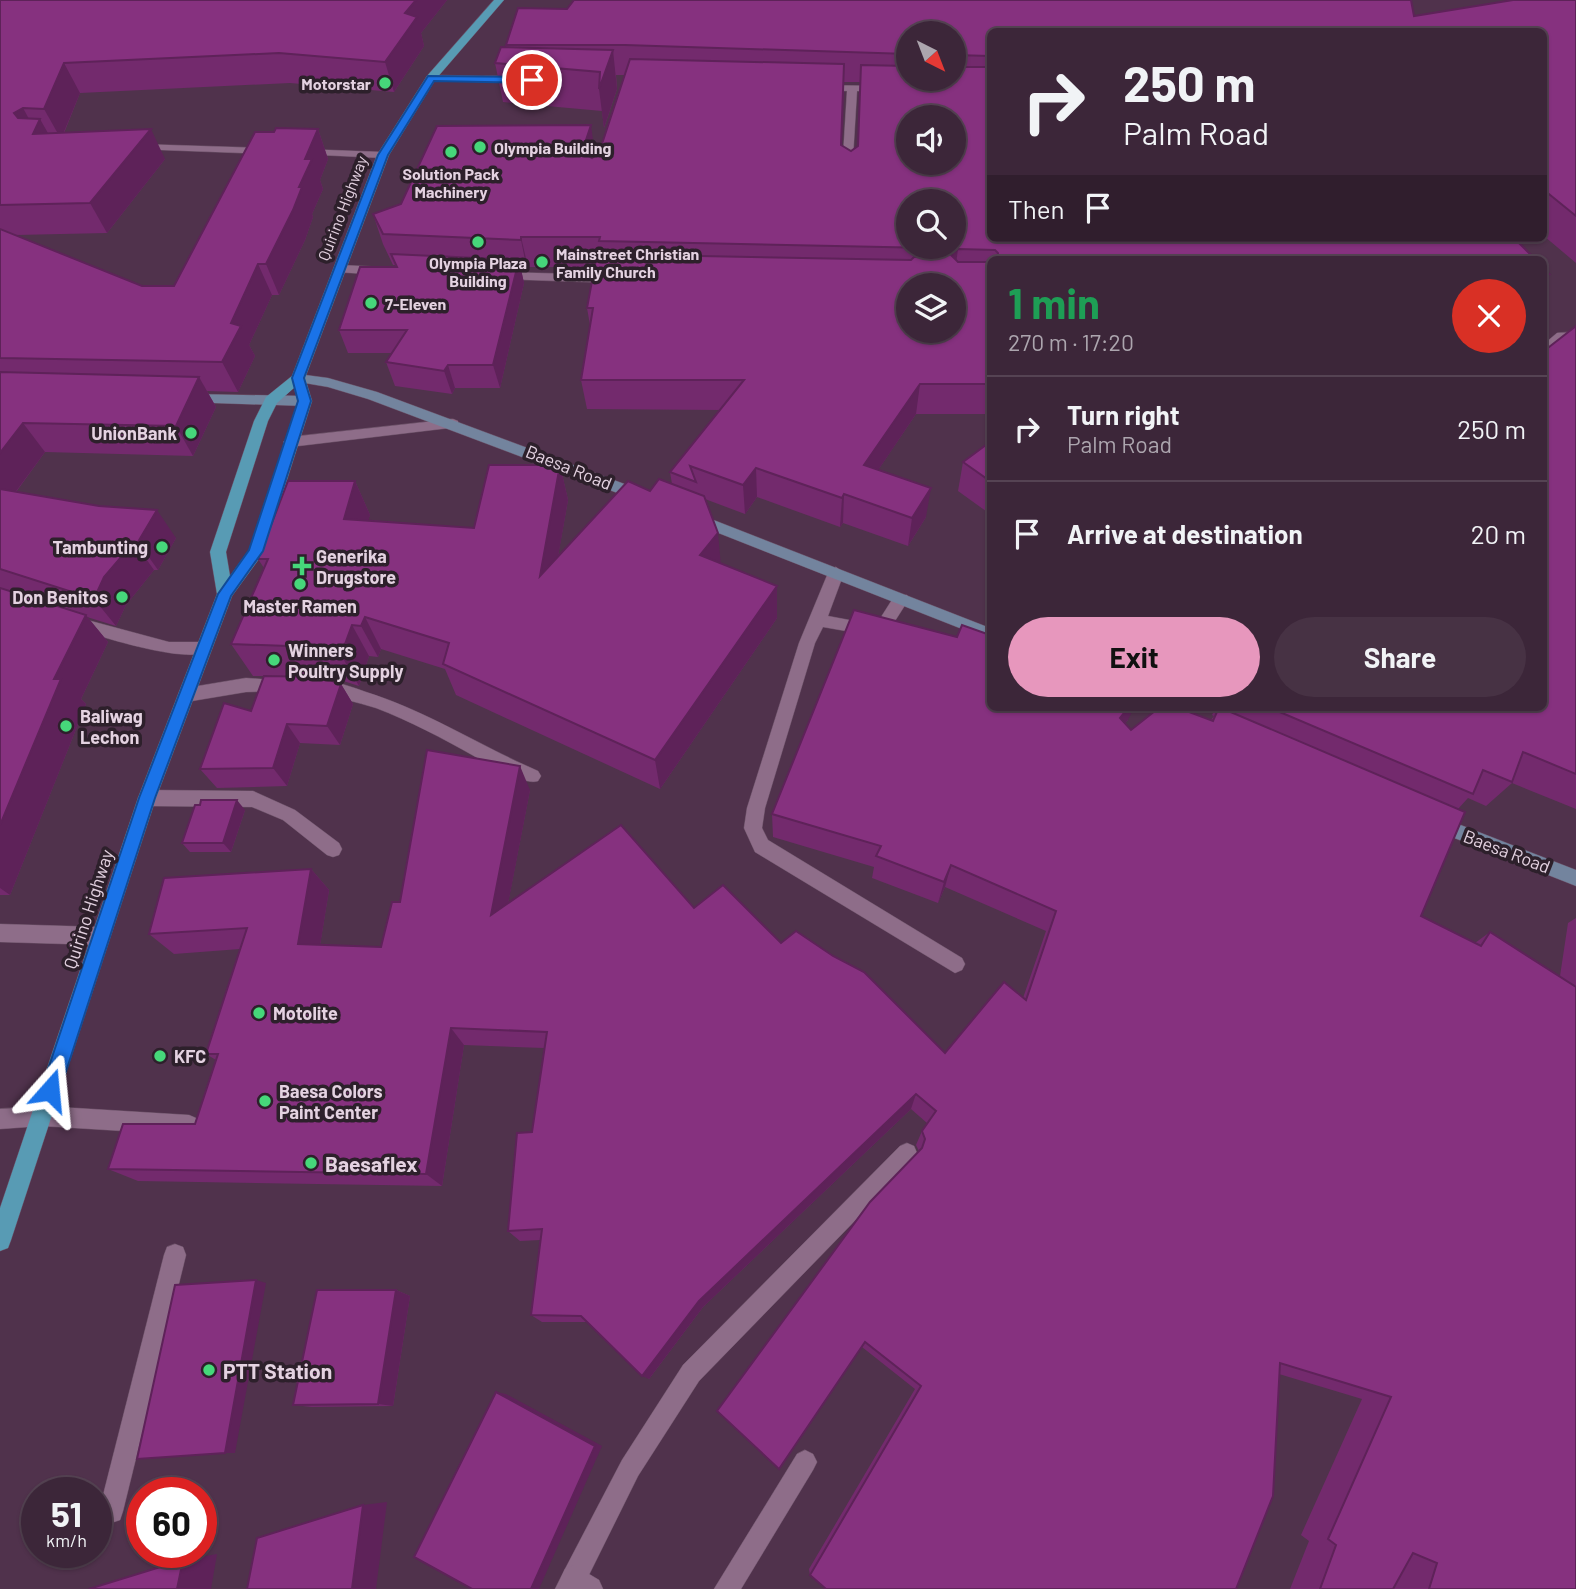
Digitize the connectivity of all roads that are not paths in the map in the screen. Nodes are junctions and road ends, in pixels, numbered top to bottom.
1 (499, 0) edge
2 (431, 78) junction
3 (536, 80) edge
4 (810, 86) edge
5 (852, 88) junction
6 (893, 89) edge
7 (123, 146) edge
8 (276, 151) edge
9 (290, 151) edge
10 (383, 155) junction
11 (848, 176) edge
12 (340, 269) junction
13 (392, 272) edge
14 (483, 276) edge
15 (635, 279) edge
16 (1576, 336) edge
17 (1547, 349) edge
18 (298, 378) junction
19 (180, 398) edge
20 (271, 400) junction
21 (305, 401) junction
22 (453, 424) junction
23 (290, 442) junction
24 (653, 501) edge
25 (678, 510) edge
26 (836, 573) junction
27 (225, 594) junction
28 (901, 599) junction
29 (60, 617) edge
30 (818, 621) junction
31 (880, 631) junction
32 (987, 633) edge
33 (901, 635) edge
34 (203, 648) junction
35 (186, 695) junction
36 (532, 776) dead end
37 (147, 798) junction
38 (1416, 815) edge
39 (333, 849) dead end
40 (1576, 878) edge
41 (0, 933) edge
42 (100, 936) junction
43 (955, 964) dead end
44 (42, 1116) junction
45 (0, 1119) edge
46 (209, 1127) edge
47 (907, 1153) dead end
48 (0, 1240) edge
49 (175, 1255) dead end
50 (805, 1462) edge
51 (112, 1507) edge
52 (577, 1585) edge
53 (727, 1589) edge

1 - 2 main road, Quirino Highway
2 - 3 street
2 - 10 main road, Quirino Highway
4 - 5 street
5 - 6 street
5 - 11 street
7 - 8 street
9 - 10 street
10 - 12 main road, Quirino Highway
12 - 13 street
12 - 18 main road, Quirino Highway
14 - 15 street
16 - 17 street
18 - 20 main road, Quirino Highway
18 - 21 main road
18 - 22 main road, Baesa Road
19 - 20 main road
20 - 21 main road
20 - 27 main road, Quirino Highway
21 - 23 main road, Quirino Highway
22 - 23 street
22 - 24 main road, Baesa Road
23 - 27 main road, Quirino Highway
25 - 26 main road
26 - 28 main road
26 - 30 street
27 - 34 main road, Quirino Highway
28 - 31 street
28 - 32 main road
29 - 34 street
30 - 31 street
30 - 43 street
31 - 33 street
34 - 35 main road, Quirino Highway
35 - 36 street
35 - 37 main road, Quirino Highway
37 - 39 street
37 - 42 main road, Quirino Highway
38 - 40 main road, Baesa Road
41 - 42 street
42 - 44 main road, Quirino Highway
44 - 45 street
44 - 46 street
44 - 48 main road, Quirino Highway
47 - 52 street
49 - 51 street
50 - 53 street

